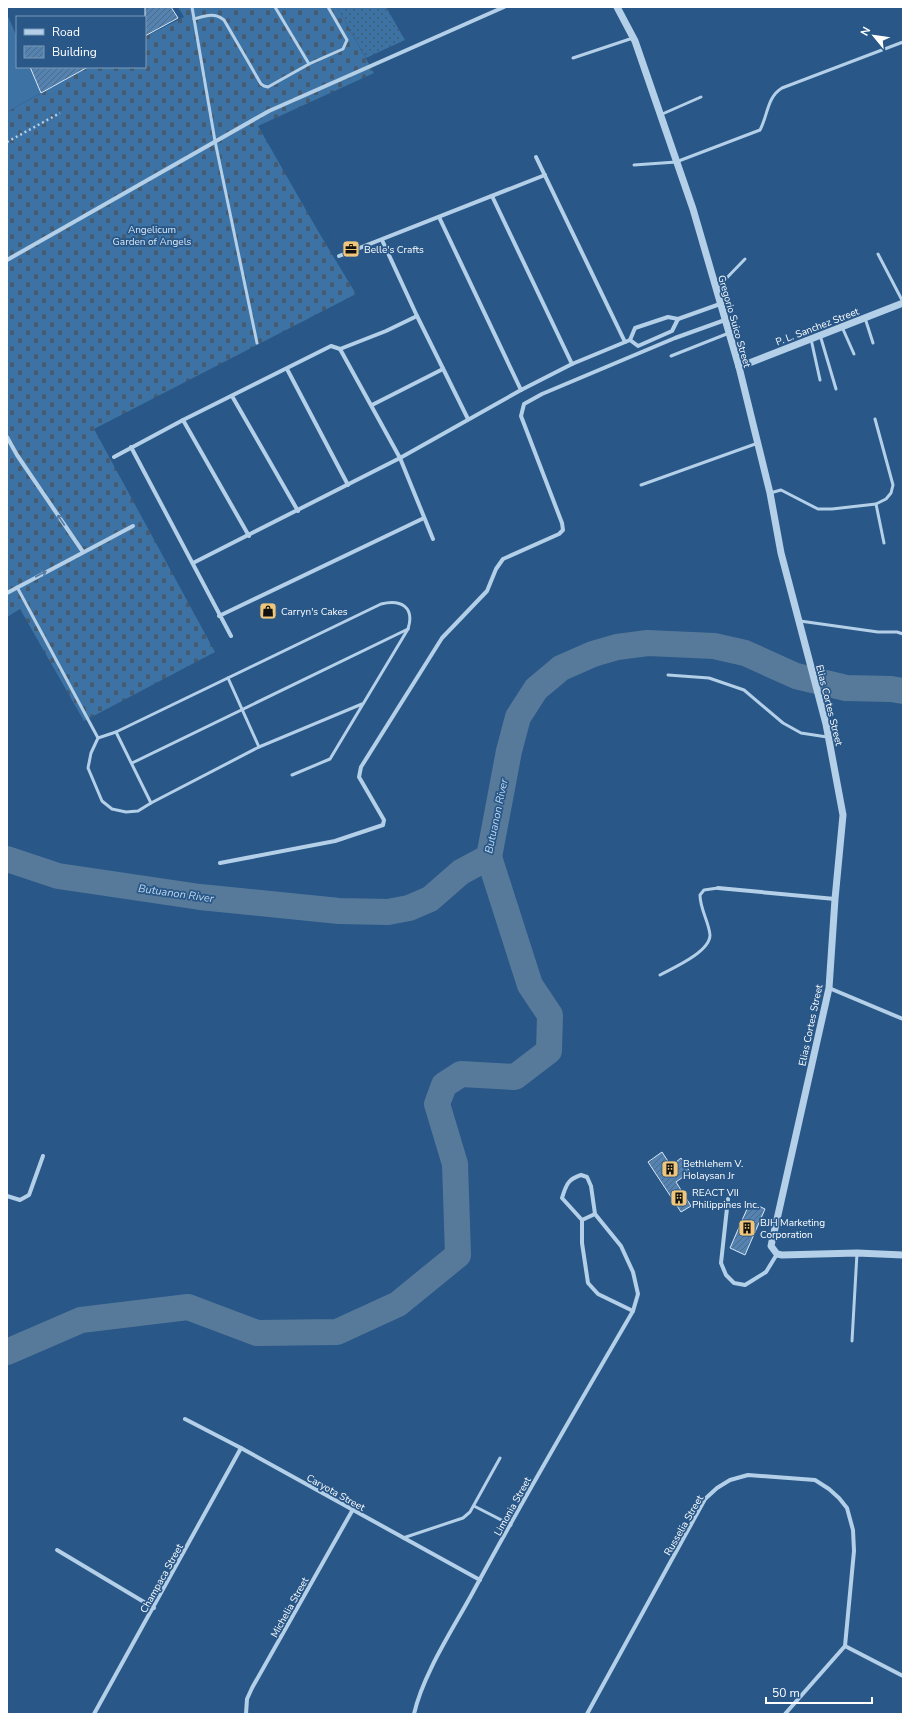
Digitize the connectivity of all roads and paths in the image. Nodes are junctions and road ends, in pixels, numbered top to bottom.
1 (192, 7) edge
2 (275, 7) edge
3 (328, 7) edge
4 (504, 7) edge
5 (617, 7) edge
6 (194, 18) junction
7 (633, 38) junction
8 (903, 42) edge
9 (572, 58) dead end
10 (309, 64) junction
11 (701, 97) dead end
12 (60, 113) dead end
13 (660, 116) junction
14 (215, 141) junction
15 (7, 142) edge
16 (536, 157) dead end
17 (676, 162) junction
18 (634, 165) dead end
19 (545, 175) junction
20 (492, 196) junction
21 (439, 217) junction
22 (382, 240) junction
23 (878, 254) dead end
24 (339, 256) dead end
25 (745, 259) dead end
26 (7, 260) edge
27 (716, 289) junction
28 (903, 303) edge
29 (720, 304) junction
30 (417, 316) junction
31 (865, 318) junction
32 (678, 319) junction
33 (725, 320) junction
34 (842, 327) junction
35 (729, 333) junction
36 (820, 335) junction
37 (811, 339) junction
38 (630, 340) junction
39 (624, 342) junction
40 (257, 343) dead end
41 (873, 343) dead end
42 (340, 349) junction
43 (854, 354) dead end
44 (672, 356) dead end
45 (572, 364) junction
46 (739, 367) junction
47 (287, 368) junction
48 (443, 369) junction
49 (820, 380) dead end
50 (836, 389) dead end
51 (521, 390) junction
52 (232, 396) junction
53 (372, 405) junction
54 (468, 419) junction
55 (875, 419) dead end
56 (183, 420) junction
57 (7, 437) edge
58 (758, 443) junction
59 (131, 448) junction
60 (114, 457) dead end
61 (400, 458) junction
62 (348, 485) junction
63 (641, 485) dead end
64 (770, 493) junction
65 (876, 504) junction
66 (298, 511) junction
67 (424, 518) junction
68 (133, 526) dead end
69 (249, 536) junction
70 (433, 539) dead end
71 (884, 544) dead end
72 (83, 552) junction
73 (193, 563) junction
74 (17, 587) junction
75 (7, 593) edge
76 (219, 616) junction
77 (798, 621) junction
78 (408, 629) junction
79 (903, 634) edge
80 (231, 636) dead end
81 (806, 649) joint
82 (668, 675) dead end
83 (228, 678) junction
84 (362, 704) junction
85 (242, 709) junction
86 (116, 732) junction
87 (829, 737) junction
88 (98, 738) junction
89 (260, 747) junction
90 (132, 763) junction
91 (292, 775) dead end
92 (151, 803) junction
93 (220, 863) dead end
94 (718, 888) joint
95 (835, 899) junction
96 (660, 975) dead end
97 (829, 988) junction
98 (903, 1019) edge
99 (43, 1156) dead end
100 (7, 1196) edge
101 (728, 1199) dead end
102 (596, 1214) junction
103 (582, 1220) junction
104 (857, 1253) junction
105 (777, 1254) junction
106 (903, 1256) edge
107 (633, 1311) junction
108 (852, 1341) dead end
109 (185, 1419) dead end
110 (241, 1448) junction
111 (500, 1458) dead end
112 (474, 1506) junction
113 (352, 1511) junction
114 (511, 1525) junction
115 (403, 1538) junction
116 (57, 1550) dead end
117 (480, 1580) junction
118 (154, 1608) junction
119 (845, 1646) junction
120 (903, 1676) edge
121 (94, 1714) edge
122 (246, 1714) edge
123 (414, 1714) edge
124 (587, 1714) edge
125 (785, 1714) edge

1 - 6 lane
2 - 10 lane
3 - 10 lane
4 - 14 street
5 - 7 street, Gregorio Suico Street
6 - 10 lane
6 - 14 lane
7 - 9 lane
7 - 13 street, Gregorio Suico Street
8 - 17 lane
11 - 13 lane
12 - 15 path
13 - 17 street, Gregorio Suico Street
14 - 26 street
14 - 40 lane
16 - 19 street
17 - 18 lane
17 - 27 street, Gregorio Suico Street
19 - 20 street
19 - 39 street
20 - 21 street
20 - 45 street
21 - 22 street
21 - 51 street
22 - 24 street
22 - 30 street
23 - 28 lane
25 - 27 lane
27 - 29 street, Gregorio Suico Street
28 - 31 street, P. L. Sanchez Street
29 - 32 street
29 - 33 street, Gregorio Suico Street
30 - 42 street
30 - 48 street
31 - 34 street, P. L. Sanchez Street
31 - 41 lane
32 - 38 street
32 - 38 street
33 - 35 street, Gregorio Suico Street
33 - 93 street
34 - 36 street, P. L. Sanchez Street
34 - 43 lane
35 - 44 lane
35 - 46 street, Gregorio Suico Street
36 - 37 street, P. L. Sanchez Street
36 - 50 lane
37 - 46 street, P. L. Sanchez Street
37 - 49 lane
38 - 39 street
39 - 45 street
42 - 47 street
42 - 53 street
45 - 51 street
46 - 58 street, Gregorio Suico Street
47 - 52 street
47 - 62 street
48 - 53 street
48 - 54 street
51 - 54 street
52 - 56 street
52 - 66 street
53 - 61 street
54 - 61 street
55 - 65 lane
56 - 59 street
56 - 69 street
72 -> 57 street
58 - 63 lane
58 - 64 street, Gregorio Suico Street
59 - 60 street
59 - 73 street
61 - 62 street
61 - 67 street
62 - 66 street
64 - 65 lane
64 - 77 street, Gregorio Suico Street
65 - 71 lane
66 - 69 street
67 - 70 street
67 - 76 street
68 - 72 street
69 - 73 street
74 -> 72 street
73 - 76 street
74 - 75 street
74 - 88 lane
76 - 80 street
77 - 79 lane
77 - 81 street, Gregorio Suico Street
78 - 83 lane
78 - 84 lane
78 - 85 lane
81 - 87 street, Elias Cortes Street
82 - 87 lane
83 - 85 lane
83 - 86 lane
84 - 89 lane
84 - 91 lane
85 - 89 lane
85 - 90 lane
86 - 88 lane
86 - 90 lane
87 - 95 street, Elias Cortes Street
88 - 92 lane
89 - 92 lane
90 - 92 lane
94 - 95 street
94 - 96 lane
95 - 97 street, Elias Cortes Street
97 - 98 street
97 - 105 street, Elias Cortes Street
99 - 100 street
101 - 105 street
102 - 103 street
102 - 103 street
102 - 107 street, Limonia Street
103 - 107 street
104 - 105 street
104 - 106 street
104 - 108 lane
107 - 114 street, Limonia Street
109 - 110 street, Caryota Street
110 - 113 street, Caryota Street
110 - 118 street, Champaca Street
111 - 112 lane
112 - 114 lane
112 - 115 lane
113 - 115 street, Caryota Street
113 - 122 street, Michelia Street
114 - 117 street, Limonia Street
115 - 117 street, Caryota Street
116 - 118 street
117 - 123 street, Limonia Street
118 - 121 street, Champaca Street
119 - 120 street
119 - 124 street, Russelia Street
119 - 125 street

